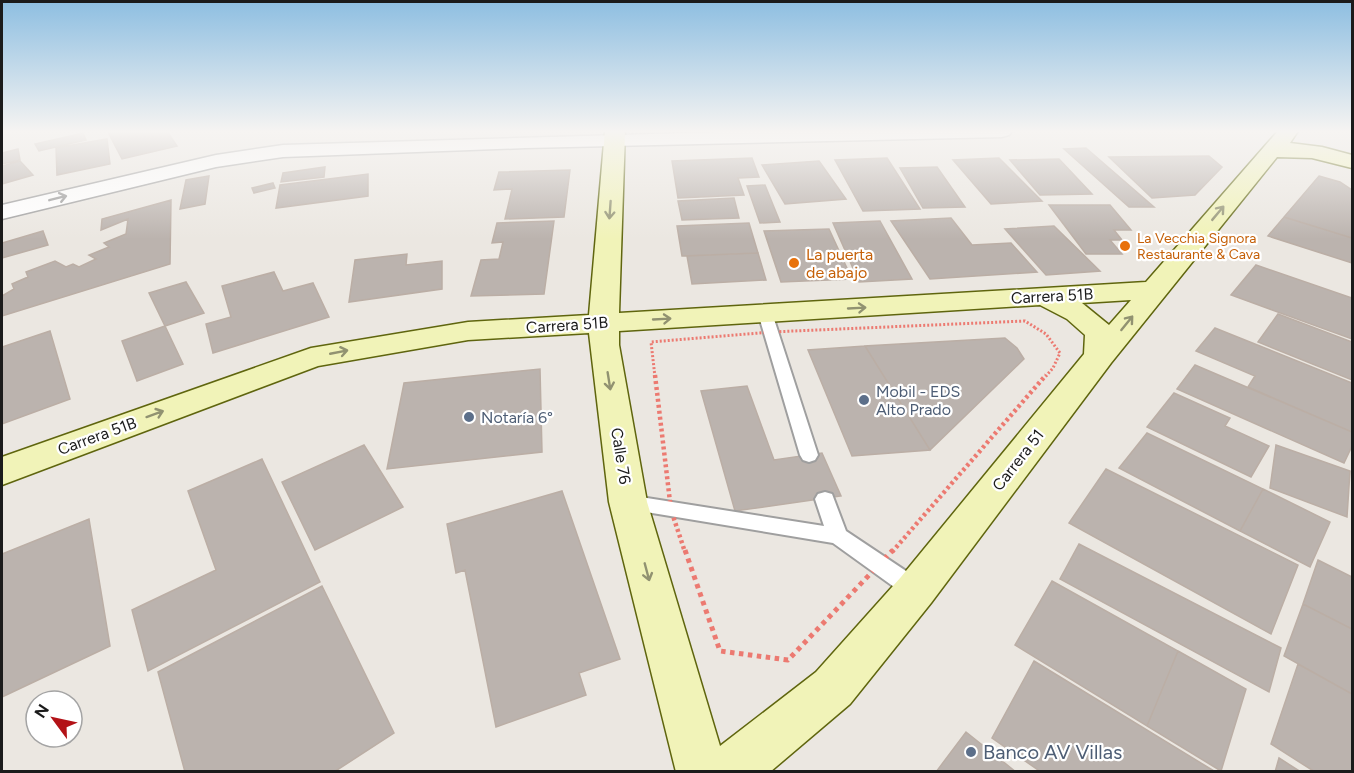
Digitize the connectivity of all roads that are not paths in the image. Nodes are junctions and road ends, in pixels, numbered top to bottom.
1 (191, 167) edge
2 (613, 167) edge
3 (1257, 167) edge
4 (2, 212) edge
5 (1154, 290) junction
6 (1044, 297) junction
7 (765, 313) junction
8 (604, 323) junction
9 (1100, 356) junction
10 (808, 455) dead end
11 (2, 471) edge
12 (825, 499) dead end
13 (628, 502) junction
14 (838, 536) junction
15 (916, 590) junction
16 (702, 771) edge
17 (729, 771) edge

4 -> 1 street
2 -> 8 main road, Calle 76
5 -> 3 main road, Carrera 51
5 - 6 main road, Carrera 51B
9 -> 5 main road, Carrera 51
7 -> 6 main road, Carrera 51B
6 - 9 main road
8 -> 7 main road, Carrera 51B
7 - 10 lane
11 -> 8 main road, Carrera 51B
8 -> 13 main road, Calle 76
9 - 15 main road, Carrera 51
12 - 14 lane
13 - 14 lane
13 -> 16 main road, Calle 76
14 - 15 lane
15 - 17 main road, Carrera 51

